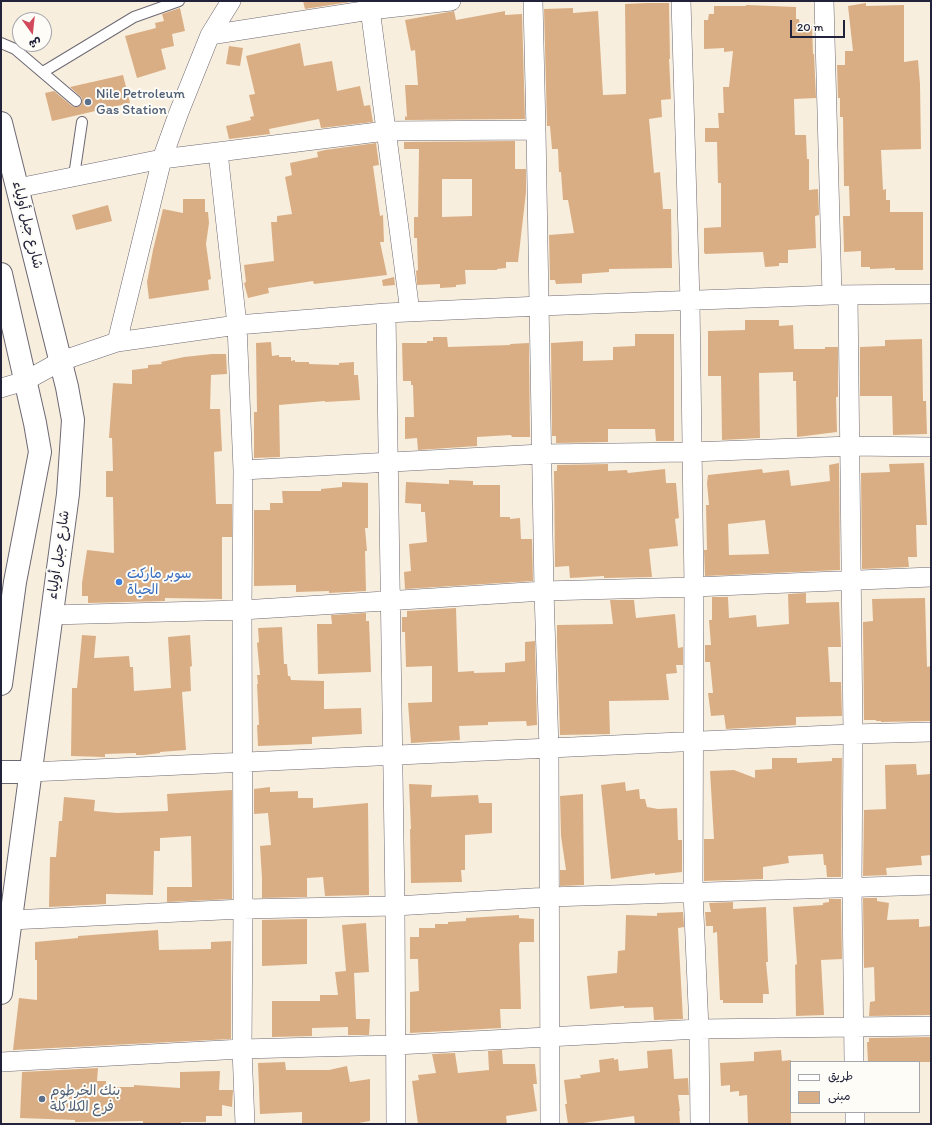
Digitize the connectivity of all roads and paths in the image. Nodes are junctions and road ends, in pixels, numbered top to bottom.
1 (180, 1) edge
2 (231, 1) edge
3 (451, 1) edge
4 (532, 1) edge
5 (681, 1) edge
6 (824, 1) edge
7 (370, 6) edge
8 (210, 35) junction
9 (1, 43) edge
10 (43, 72) junction
11 (76, 101) dead end
12 (82, 122) dead end
13 (1, 123) edge
14 (386, 130) junction
15 (536, 130) junction
16 (218, 152) junction
17 (162, 159) junction
18 (74, 176) junction
19 (18, 188) junction
20 (1, 274) edge
21 (931, 294) edge
22 (840, 295) junction
23 (690, 301) junction
24 (540, 306) junction
25 (410, 312) junction
26 (386, 313) junction
27 (237, 325) junction
28 (117, 342) junction
29 (61, 361) junction
30 (25, 381) junction
31 (1, 388) edge
32 (850, 446) junction
33 (931, 447) edge
34 (691, 452) junction
35 (541, 454) junction
36 (387, 462) junction
37 (243, 470) junction
38 (931, 576) edge
39 (851, 580) junction
40 (8, 582) edge
41 (694, 587) junction
42 (544, 591) junction
43 (390, 601) junction
44 (242, 610) junction
45 (51, 615) junction
46 (1, 684) edge
47 (931, 732) edge
48 (853, 734) junction
49 (694, 741) junction
50 (549, 749) junction
51 (392, 756) junction
52 (242, 761) junction
53 (1, 772) edge
54 (30, 772) junction
55 (931, 885) edge
56 (852, 886) junction
57 (693, 892) junction
58 (549, 897) junction
59 (395, 906) junction
60 (243, 909) junction
61 (10, 920) junction
62 (1, 993) edge
63 (854, 1026) junction
64 (931, 1026) edge
65 (699, 1029) junction
66 (549, 1036) junction
67 (396, 1045) junction
68 (242, 1050) junction
69 (854, 1061) edge
70 (1, 1062) edge
71 (854, 1113) edge
72 (245, 1124) edge
73 (396, 1124) edge
74 (550, 1124) edge
75 (700, 1124) edge
76 (855, 1124) edge

1 - 10 lane
2 - 8 street
3 - 7 street
4 - 15 street
5 - 23 street
6 - 22 street
7 - 8 street
7 - 14 street
8 - 17 street
9 - 10 lane
10 - 11 lane
12 - 18 lane
13 - 19 main road, شارع جبل أولياء
14 - 15 street
14 - 16 street
14 - 25 street
15 - 24 street
16 - 17 street
16 - 27 street
17 - 18 street
17 - 28 street
18 - 19 street
19 - 29 main road, شارع جبل أولياء
20 - 30 main road
21 - 22 street
22 - 23 street
22 - 32 street
23 - 24 street
23 - 34 street
24 - 25 street
24 - 35 street
25 - 26 street
26 - 27 street
26 - 36 street
27 - 28 street
27 - 37 street
28 - 29 street
29 - 30 street
29 - 45 main road, شارع جبل أولياء
30 - 31 street
30 - 40 main road
32 - 33 street
32 - 34 street
32 - 39 street
34 - 35 street
34 - 41 street
35 - 36 street
35 - 42 street
36 - 37 street
36 - 43 street
37 - 44 street
38 - 39 street
39 - 41 street
39 - 48 street
40 - 46 main road
41 - 42 street
41 - 49 street
42 - 43 street
42 - 50 street
43 - 44 street
43 - 51 street
44 - 45 street
44 - 52 street
45 - 54 main road, شارع جبل أولياء
47 - 48 street
48 - 49 street
48 - 56 street
49 - 50 street
49 - 57 street
50 - 51 street
50 - 58 street
51 - 52 street
51 - 59 street
52 - 54 street
52 - 60 street
53 - 54 main road
54 - 61 main road, شارع جبل أولياء
55 - 56 street
56 - 57 street
56 - 63 street
57 - 58 street
57 - 65 street
58 - 59 street
58 - 66 street
59 - 60 street
59 - 67 street
60 - 61 street
60 - 68 street
61 - 62 main road, شارع جبل أولياء
63 - 64 street
63 - 65 street
63 - 69 street
65 - 66 street
65 - 75 street
66 - 67 street
66 - 74 street
67 - 68 street
67 - 73 street
68 - 70 street
68 - 72 street
71 - 76 street

